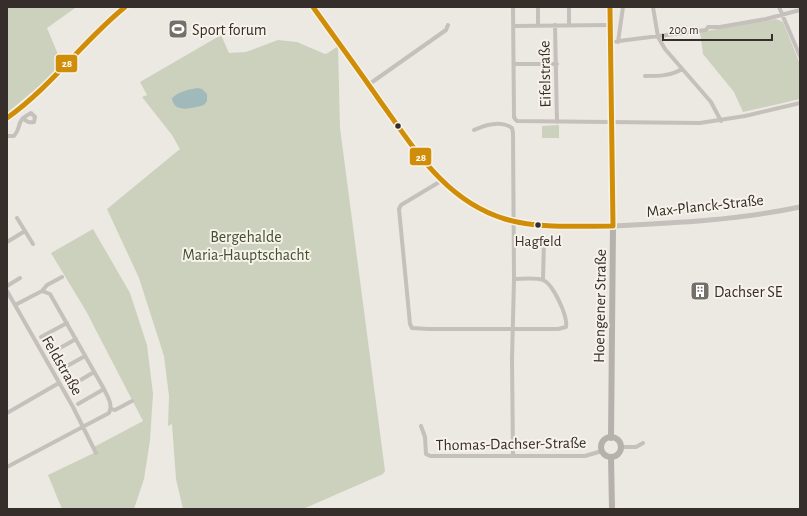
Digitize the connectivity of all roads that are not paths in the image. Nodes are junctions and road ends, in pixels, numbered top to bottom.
1 (125, 7) edge
2 (313, 7) edge
3 (513, 7) edge
4 (538, 7) edge
5 (569, 7) edge
6 (610, 7) edge
7 (623, 7) edge
8 (653, 7) edge
9 (779, 7) edge
10 (800, 10) edge
11 (783, 16) junction
12 (611, 24) junction
13 (448, 25) dead end
14 (538, 25) junction
15 (555, 25) junction
16 (569, 25) junction
17 (513, 26) junction
18 (658, 37) junction
19 (611, 42) junction
20 (618, 42) junction
21 (800, 56) edge
22 (514, 64) junction
23 (557, 64) junction
24 (682, 69) junction
25 (645, 76) dead end
26 (368, 85) junction
27 (800, 103) edge
28 (7, 118) edge
29 (23, 118) dead end
30 (721, 121) junction
31 (557, 122) junction
32 (611, 122) junction
33 (474, 130) dead end
34 (7, 136) edge
35 (440, 181) junction
36 (800, 207) edge
37 (17, 218) dead end
38 (513, 221) junction
39 (609, 226) junction
40 (25, 231) junction
41 (544, 239) dead end
42 (7, 242) edge
43 (33, 244) dead end
44 (62, 277) dead end
45 (20, 278) dead end
46 (514, 279) junction
47 (543, 280) junction
48 (7, 286) edge
49 (7, 291) edge
50 (42, 291) junction
51 (15, 305) junction
52 (67, 323) junction
53 (513, 329) junction
54 (41, 337) dead end
55 (76, 339) junction
56 (51, 354) dead end
57 (85, 356) junction
58 (60, 370) dead end
59 (94, 372) junction
60 (59, 383) junction
61 (69, 387) dead end
62 (104, 390) junction
63 (132, 401) dead end
64 (78, 404) dead end
65 (111, 409) junction
66 (7, 413) edge
67 (421, 426) dead end
68 (83, 427) junction
69 (611, 438) junction
70 (643, 443) dead end
71 (621, 447) junction
72 (602, 451) junction
73 (96, 453) dead end
74 (513, 456) junction
75 (611, 457) junction
76 (7, 467) edge
77 (612, 509) edge

1 - 28 street
2 - 26 street, Max-Planck-Straße
3 - 17 street
4 - 14 street
5 - 16 street
6 - 12 main road, Hoengener Straße
7 - 20 street
8 - 18 street
9 - 11 street
10 - 11 street
11 - 18 street
11 - 21 street
12 - 16 street
12 - 19 main road, Hoengener Straße
13 - 26 street
14 - 15 street
14 - 17 street
15 - 16 street
15 - 23 street, Eifelstraße
17 - 22 street
18 - 20 street
18 - 24 street
19 - 20 street
19 - 32 main road, Hoengener Straße
22 - 23 street
22 - 31 street
23 - 31 street, Eifelstraße
24 - 25 street
24 - 30 street
26 - 35 street, Max-Planck-Straße
27 - 30 street
29 - 34 street
30 - 32 street
31 - 32 street
32 - 39 main road, Hoengener Straße
33 - 38 street
35 - 38 street, Max-Planck-Straße
35 - 53 street
36 - 39 street, Max-Planck-Straße
37 - 40 street
38 - 39 street, Max-Planck-Straße
38 - 46 street
39 - 69 main road, Hoengener Straße
40 - 42 street
40 - 43 street
41 - 47 street
44 - 50 street
45 - 48 street
46 - 47 street
46 - 53 street
47 - 53 street
49 - 51 street, Feldstraße
50 - 51 street
50 - 52 street
51 - 60 street, Feldstraße
52 - 54 street
52 - 55 street
53 - 74 street
55 - 56 street
55 - 57 street
57 - 58 street
57 - 59 street
59 - 61 street
59 - 62 street
60 - 66 street
60 - 68 street, Feldstraße
62 - 64 street
62 - 65 street
63 - 65 street
65 - 68 street
67 - 74 street, Thomas-Dachser-Straße
68 - 73 street, Feldstraße
68 - 76 street
69 - 71 main road
69 - 72 main road
70 - 71 street
71 - 75 main road
72 - 74 street, Thomas-Dachser-Straße
72 - 75 main road
75 - 77 main road

